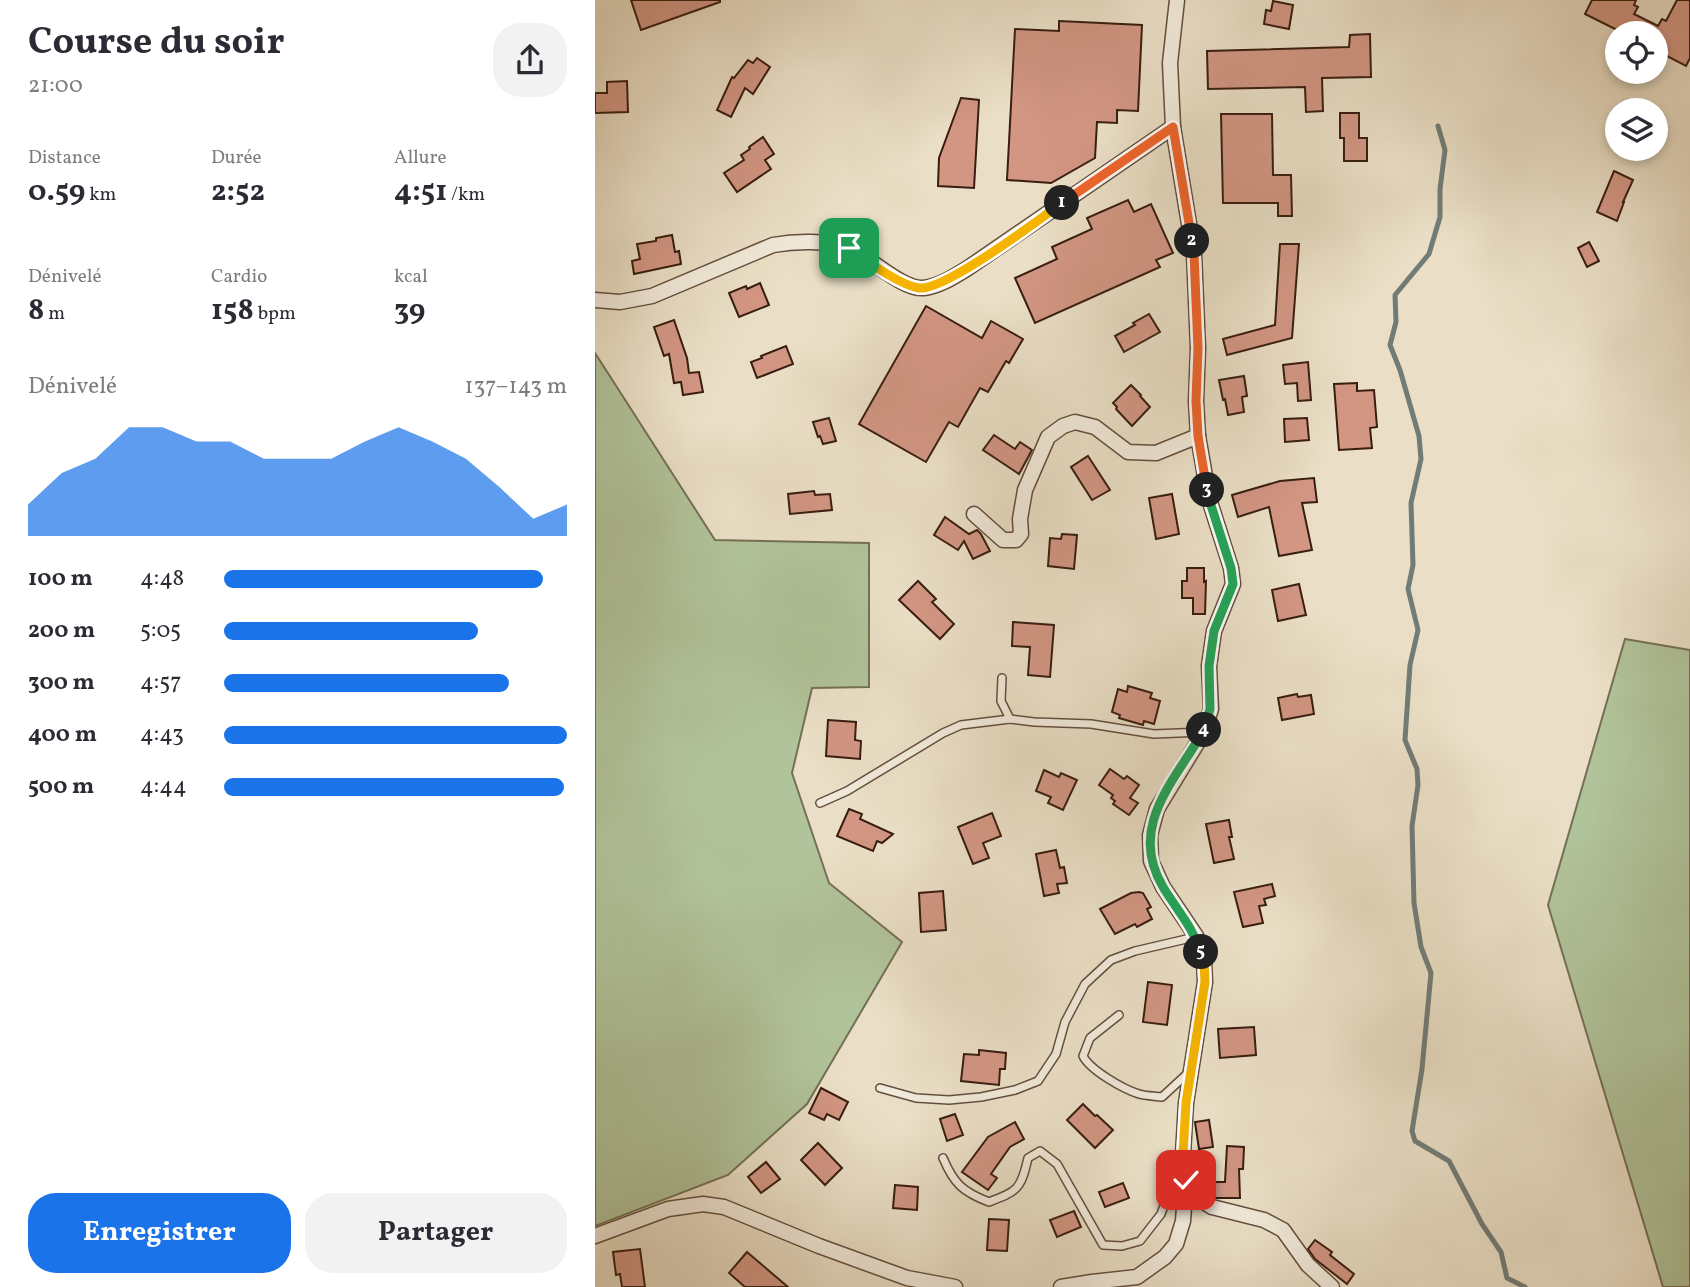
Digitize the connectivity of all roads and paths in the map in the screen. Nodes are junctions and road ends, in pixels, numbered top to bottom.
1 (1177, 0) edge
2 (1173, 127) junction
3 (595, 300) edge
4 (1198, 436) junction
5 (974, 514) dead end
6 (1002, 677) dead end
7 (1010, 719) junction
8 (1204, 732) junction
9 (820, 803) dead end
10 (1196, 936) junction
11 (1119, 1014) dead end
12 (1191, 1070) junction
13 (880, 1088) dead end
14 (1183, 1154) junction
15 (943, 1158) dead end
16 (1186, 1180) junction
17 (595, 1236) edge
18 (954, 1287) edge
19 (1061, 1287) edge
20 (1332, 1287) edge

1 - 2 street
2 - 3 street
2 - 4 street
4 - 5 street
4 - 8 street
6 - 7 lane
7 - 8 lane
7 - 9 lane
8 - 10 street
10 - 12 street
10 - 13 lane
11 - 12 lane
12 - 14 street
14 - 15 lane
14 - 16 street
16 - 19 street
16 - 20 street
17 - 18 street

